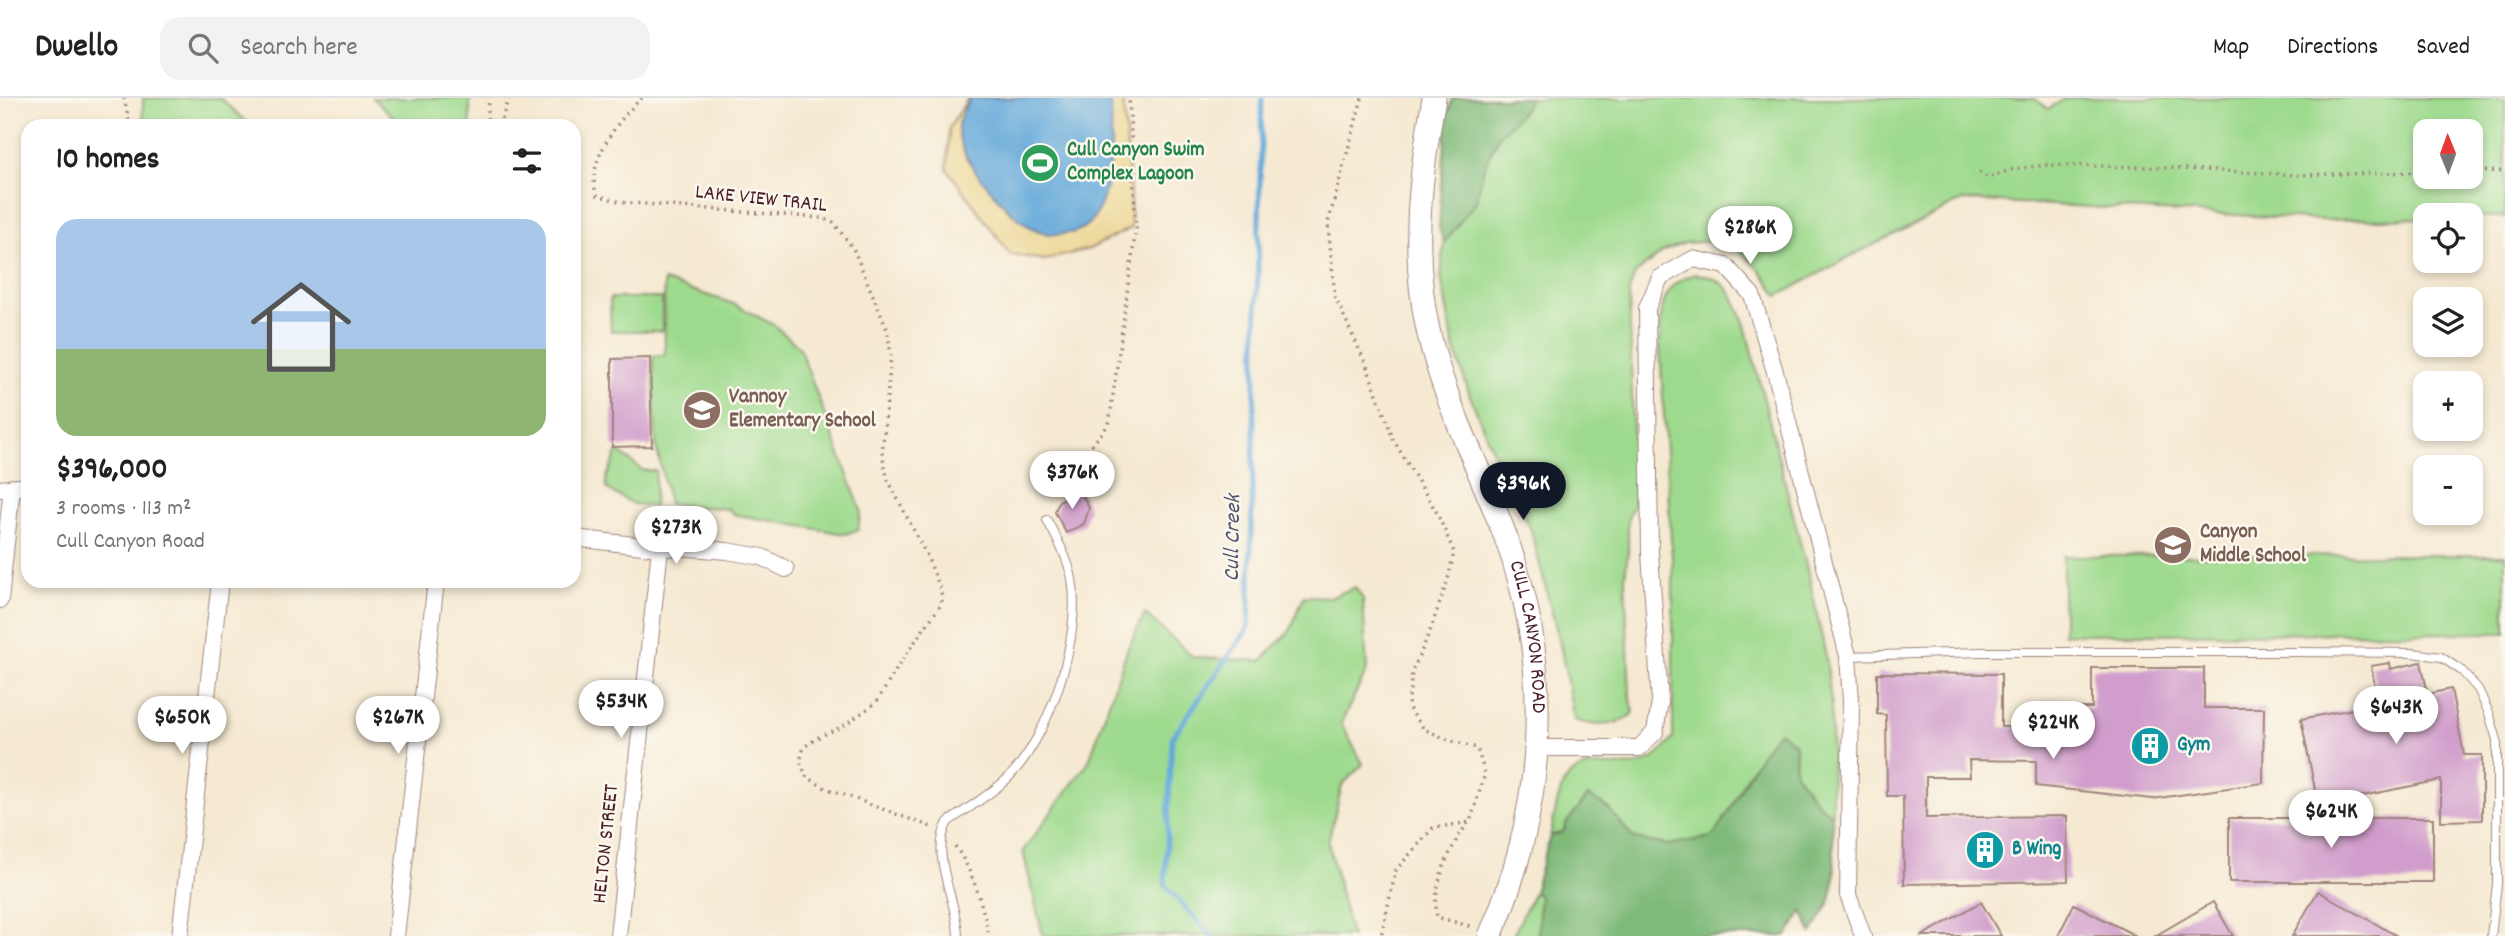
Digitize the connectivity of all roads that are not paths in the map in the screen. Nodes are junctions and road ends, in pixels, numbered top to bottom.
1 (1434, 98) edge
2 (13, 487) edge
3 (1047, 520) dead end
4 (581, 539) edge
5 (660, 548) junction
6 (786, 569) dead end
7 (219, 588) edge
8 (435, 588) edge
9 (0, 600) edge
10 (1848, 656) junction
11 (1537, 748) junction
12 (1491, 935) edge
13 (180, 936) edge
14 (396, 936) edge
15 (618, 936) edge
16 (958, 936) edge
17 (1863, 936) edge
18 (2491, 936) edge

1 - 11 street, CULL CANYON ROAD
2 - 9 street
3 - 16 lane
4 - 5 street
5 - 6 street
5 - 15 street, HELTON STREET
7 - 13 street
8 - 14 street
10 - 11 street
10 - 17 street
10 - 18 lane
11 - 12 street, CULL CANYON ROAD

